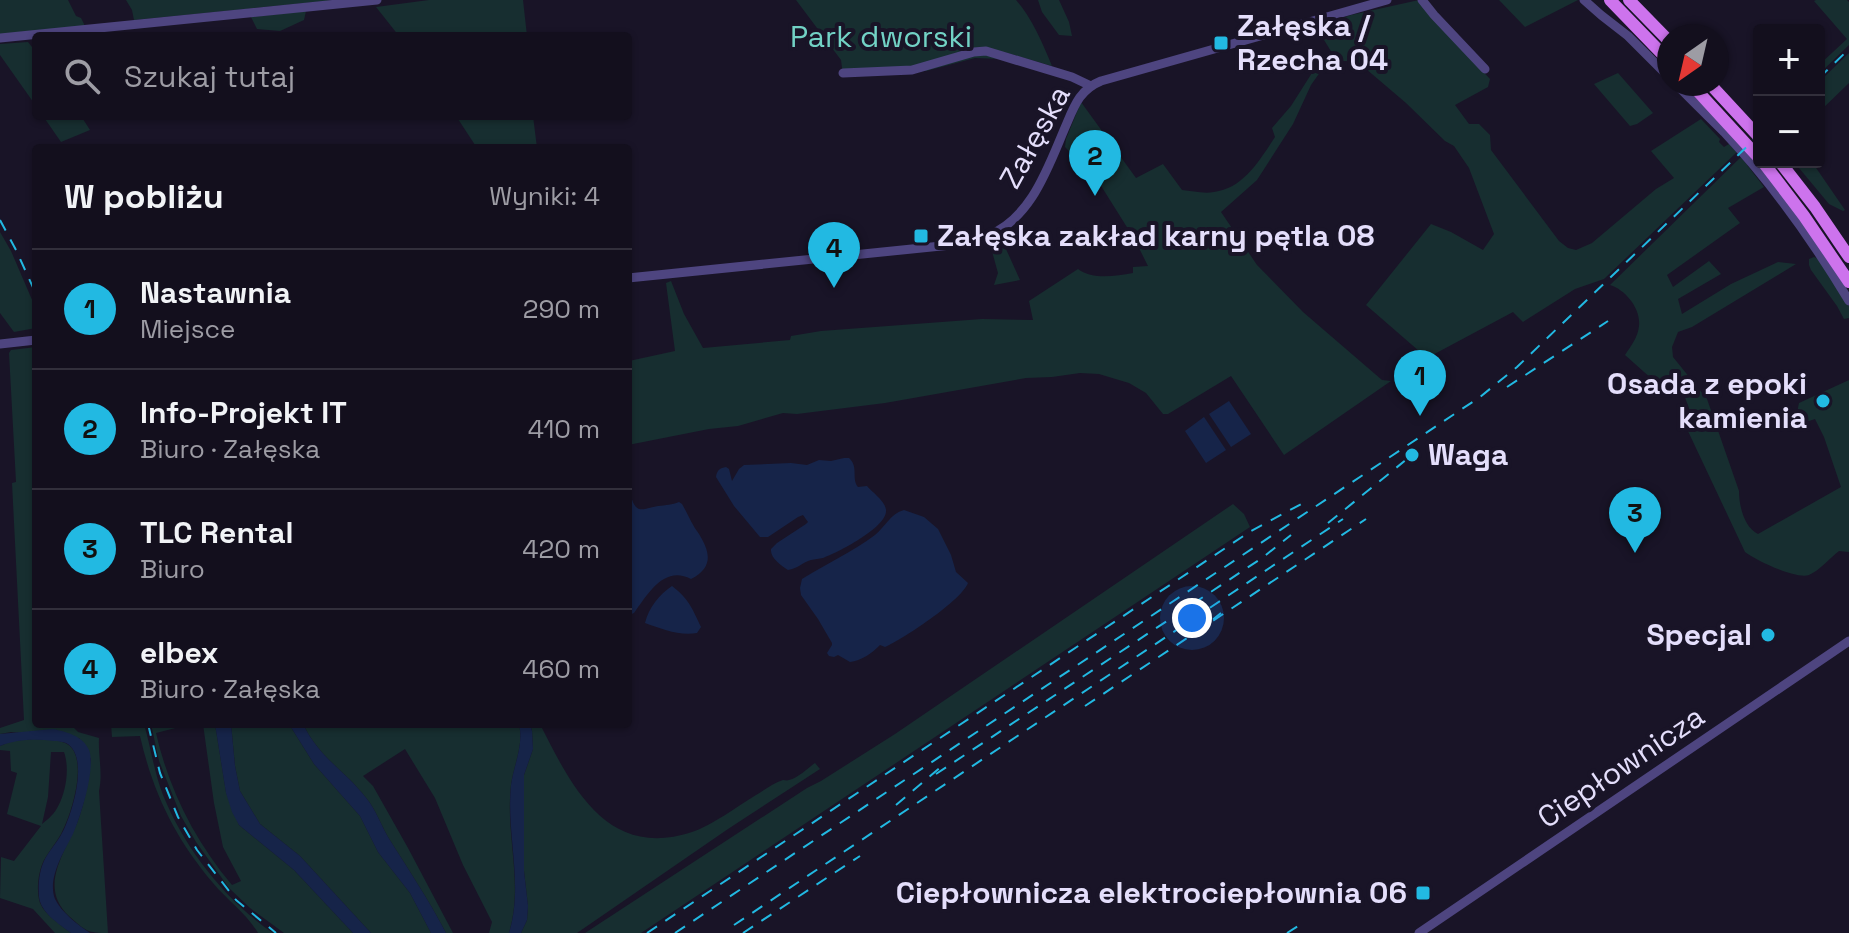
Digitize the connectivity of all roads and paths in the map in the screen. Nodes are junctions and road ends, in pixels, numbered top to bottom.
1 (377, 0) edge
2 (1387, 0) edge
3 (1422, 0) edge
4 (1610, 0) edge
5 (1591, 2) edge
6 (1634, 2) edge
7 (1657, 28) edge
8 (60, 32) edge
9 (32, 35) edge
10 (0, 38) edge
11 (1657, 49) edge
12 (1657, 65) edge
13 (1485, 69) dead end
14 (843, 73) dead end
15 (1091, 86) junction
16 (1688, 96) edge
17 (1702, 96) edge
18 (1721, 96) edge
19 (1753, 131) edge
20 (1753, 151) edge
21 (1767, 168) edge
22 (1785, 168) edge
23 (1849, 257) edge
24 (632, 278) edge
25 (1849, 282) edge
26 (1849, 301) edge
27 (32, 340) edge
28 (0, 344) edge
29 (1849, 641) edge
30 (1419, 933) edge

1 - 8 street
2 - 15 street, Załęska
3 - 13 street
4 - 11 main road
5 - 12 street
6 - 7 main road
9 - 10 street
14 - 15 street
15 - 24 street, Załęska
16 - 26 street
17 - 20 main road
18 - 19 main road
21 - 25 main road
22 - 23 main road
27 - 28 street
29 - 30 street, Ciepłownicza

